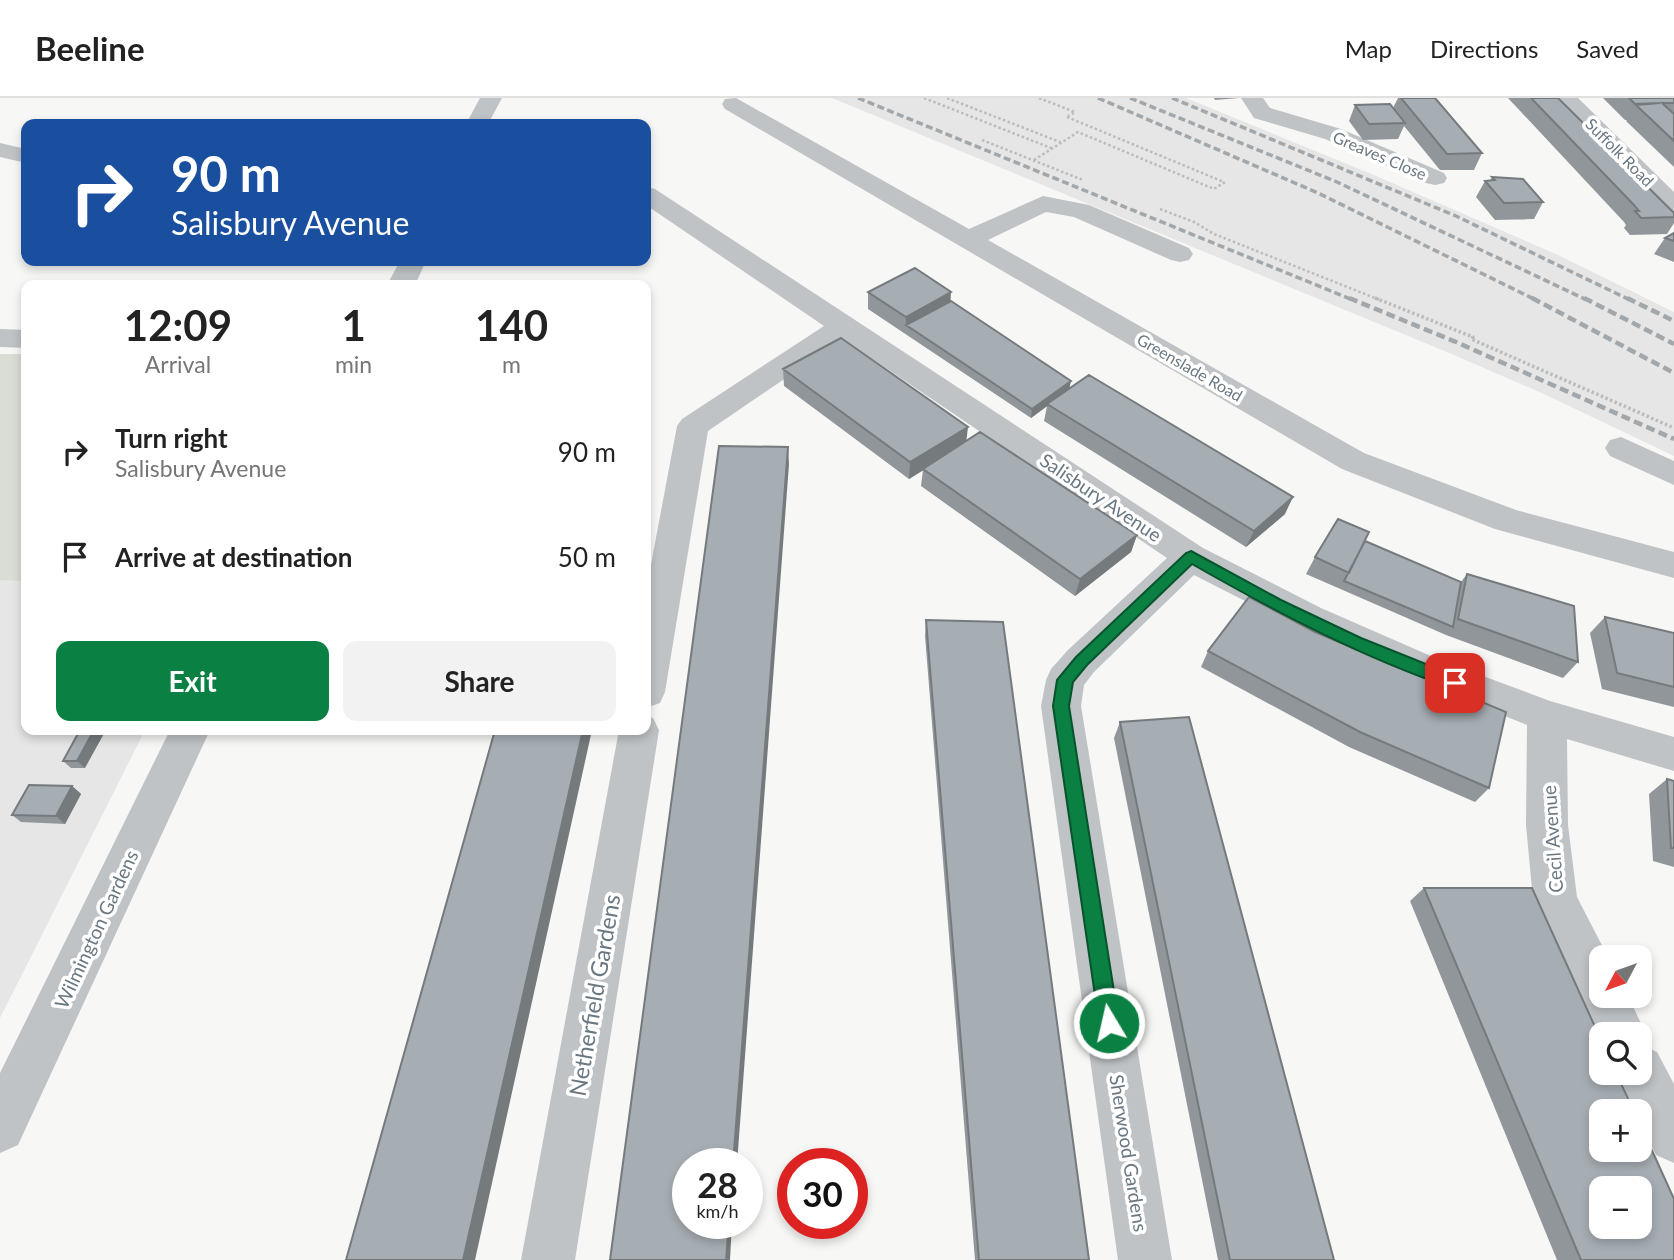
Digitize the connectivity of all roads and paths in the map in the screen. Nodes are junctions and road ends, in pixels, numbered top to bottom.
1 (491, 98) edge
2 (923, 98) edge
3 (947, 98) edge
4 (1039, 98) edge
5 (1252, 98) edge
6 (1565, 98) edge
7 (733, 104) dead end
8 (480, 119) edge
9 (982, 140) dead end
10 (1061, 143) junction
11 (1052, 149) junction
12 (0, 150) edge
13 (21, 155) edge
14 (1033, 161) junction
15 (1436, 178) dead end
16 (1092, 184) dead end
17 (651, 197) edge
18 (1674, 206) edge
19 (1156, 208) dead end
20 (968, 239) junction
21 (1181, 254) dead end
22 (846, 326) junction
23 (0, 338) edge
24 (21, 339) edge
25 (1674, 428) edge
26 (1621, 448) dead end
27 (1674, 474) edge
28 (1191, 557) junction
29 (1674, 565) edge
30 (651, 664) edge
31 (1546, 717) junction
32 (188, 735) edge
33 (638, 735) edge
34 (1674, 754) edge
35 (1589, 968) edge
36 (1648, 1085) edge
37 (0, 1127) edge
38 (1674, 1138) edge
39 (548, 1260) edge
40 (1145, 1260) edge

1 - 8 street
2 - 11 path
3 - 10 path
4 - 10 path
5 - 15 street, Greaves Close
6 - 18 street, Suffolk Road
7 - 20 street, Greenslade Road
9 - 14 path
10 - 11 path
11 - 14 path
12 - 13 street
14 - 16 path
17 - 22 street, Salisbury Avenue
19 - 25 path
20 - 21 street
20 - 29 street, Greenslade Road
22 - 28 street, Salisbury Avenue
22 - 30 street
23 - 24 street
26 - 27 street
28 - 31 street, Salisbury Avenue
28 - 40 street, Sherwood Gardens
31 - 34 street, Salisbury Avenue
31 - 35 street, Cecil Avenue
32 - 37 street, Wilmington Gardens
33 - 39 street, Netherfield Gardens
36 - 38 street

